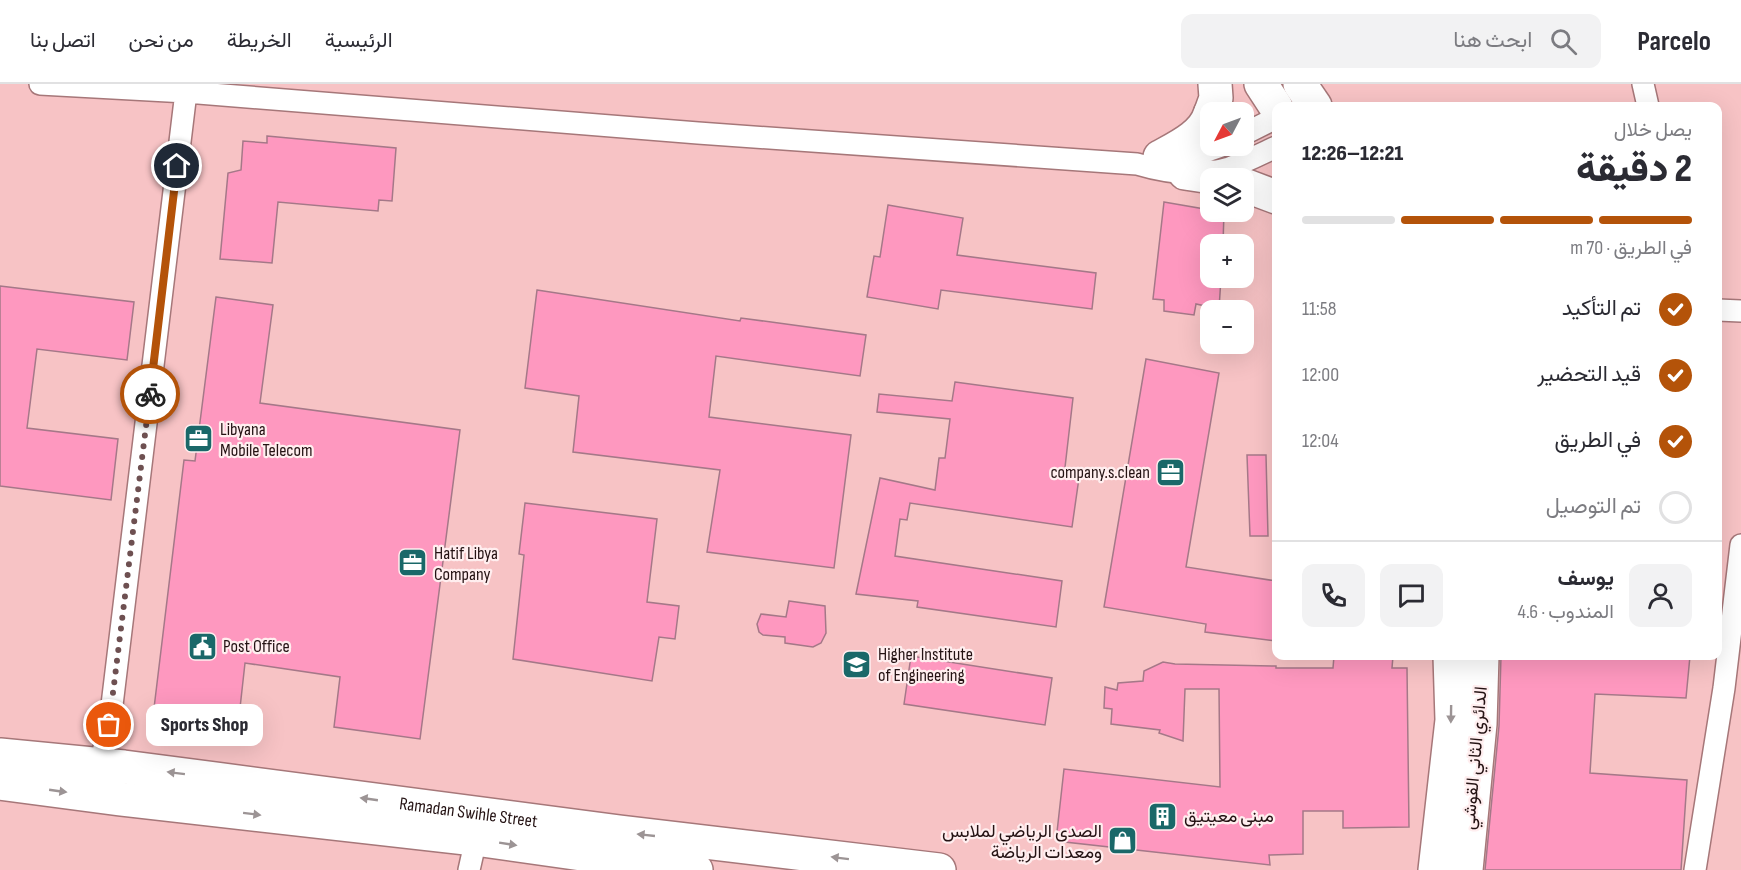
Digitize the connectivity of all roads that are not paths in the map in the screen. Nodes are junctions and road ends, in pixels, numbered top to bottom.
1 (40, 84) edge
2 (1215, 84) edge
3 (1261, 84) edge
4 (1643, 84) edge
5 (186, 92) junction
6 (1215, 102) edge
7 (1273, 102) edge
8 (1647, 102) edge
9 (1272, 120) edge
10 (1254, 129) edge
11 (1200, 130) edge
12 (1272, 149) edge
13 (1200, 153) edge
14 (1161, 165) junction
15 (1200, 174) edge
16 (1254, 189) edge
17 (1272, 196) edge
18 (1722, 310) edge
19 (1741, 311) edge
20 (1741, 545) edge
21 (1450, 660) edge
22 (1482, 660) edge
23 (1733, 689) edge
24 (0, 755) edge
25 (101, 764) junction
26 (0, 783) edge
27 (476, 841) edge
28 (1466, 866) edge
29 (696, 870) edge
30 (939, 870) edge
31 (1435, 870) edge
32 (1695, 870) edge

1 - 5 street
2 - 6 main road
3 - 7 main road
4 - 8 street
5 - 14 street
5 - 25 street
9 - 10 street
11 - 14 main road
12 - 14 street
13 - 14 street
14 - 15 main road
16 - 17 main road
18 - 19 street
20 - 23 street
21 -> 31 main road
22 - 28 main road, الدائري الثاني القوشي
23 - 32 street
24 - 25 main road, Ramadan Swihle Street
27 -> 25 main road, Ramadan Swihle Street
26 -> 27 main road, Ramadan Swihle Street
27 -> 29 main road, Ramadan Swihle Street
30 -> 27 main road, Ramadan Swihle Street

